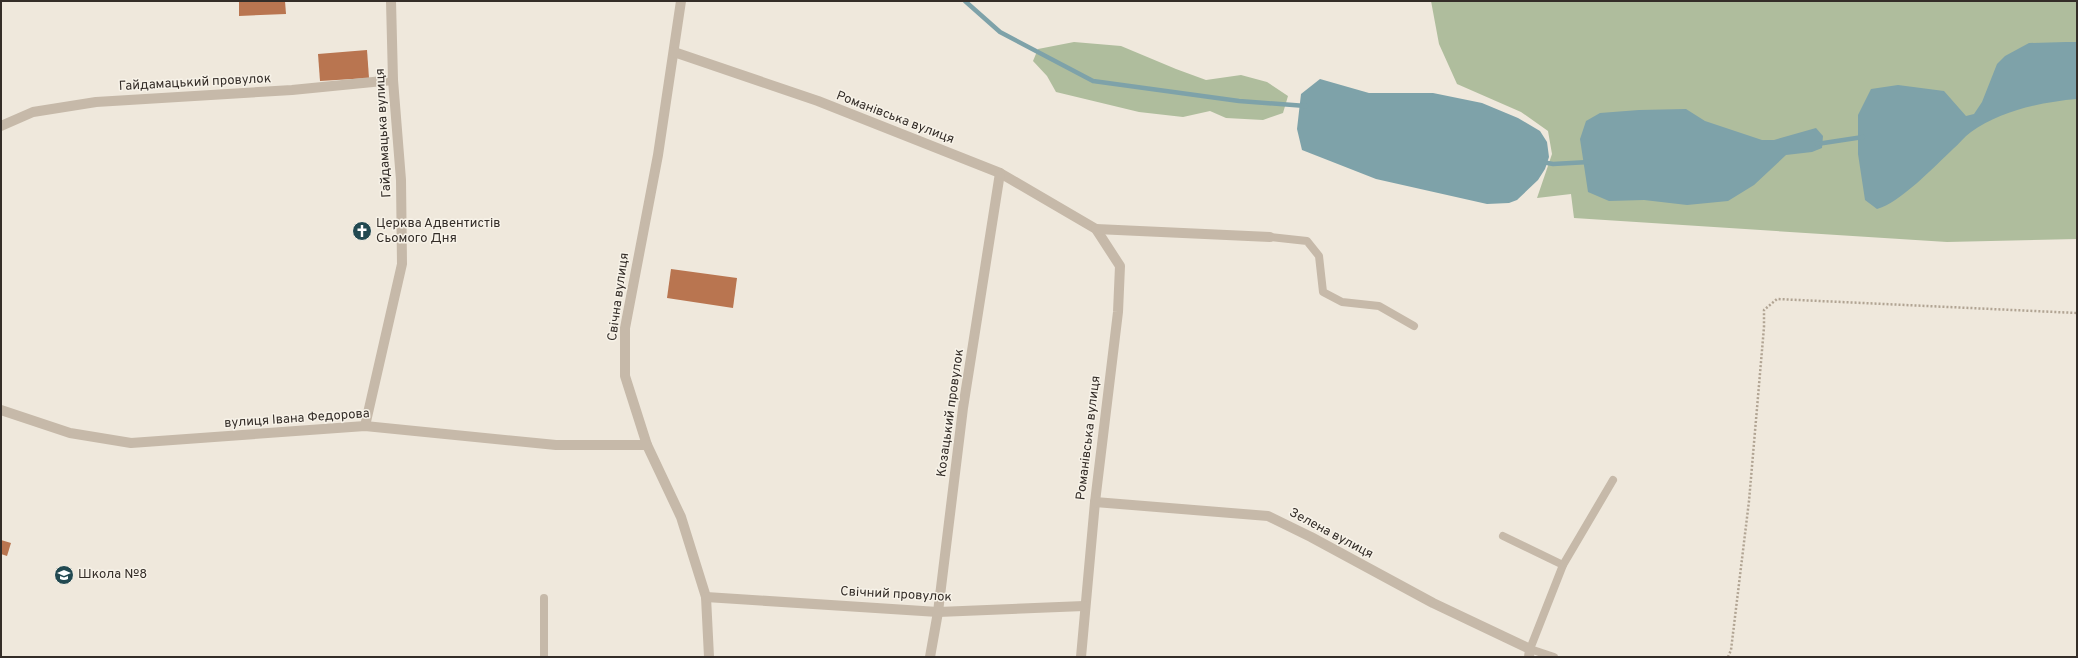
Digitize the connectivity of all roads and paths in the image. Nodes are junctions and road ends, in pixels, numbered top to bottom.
1 (391, 1) edge
2 (681, 1) edge
3 (674, 52) junction
4 (393, 80) junction
5 (1, 126) edge
6 (1000, 172) junction
7 (1096, 229) junction
8 (1270, 237) joint
9 (2077, 313) edge
10 (1414, 326) dead end
11 (1, 410) edge
12 (365, 426) junction
13 (647, 445) junction
14 (1613, 480) dead end
15 (1095, 502) junction
16 (1503, 536) dead end
17 (1563, 565) junction
18 (706, 597) junction
19 (544, 598) dead end
20 (1084, 606) junction
21 (938, 612) junction
22 (1529, 653) edge
23 (544, 657) edge
24 (709, 657) edge
25 (930, 657) edge
26 (1081, 657) edge
27 (1554, 657) edge
28 (1728, 657) edge

1 - 4 street, Гайдамацька вулиця
2 - 3 street, Свічна вулиця
3 - 6 street, Романівська вулиця
3 - 13 street, Свічна вулиця
4 - 5 street, Гайдамацький провулок
4 - 12 street, Гайдамацька вулиця
6 - 7 street, Романівська вулиця
6 - 21 street, Козацький провулок
7 - 8 street, Романівська вулиця
7 - 15 street, Романівська вулиця
8 - 10 lane
9 - 28 path
11 - 12 street, вулиця Івана Федорова
12 - 13 street, вулиця Івана Федорова
13 - 18 street, Свічна вулиця
14 - 17 lane
15 - 20 street, Романівська вулиця
15 - 22 street, Зелена вулиця
16 - 17 lane
17 - 22 lane
18 - 21 street, Свічний провулок
18 - 24 street, Свічна вулиця
19 - 23 lane
20 - 21 street, Свічний провулок
20 - 26 street, Романівська вулиця
21 - 25 street, Козацький провулок
22 - 27 lane

